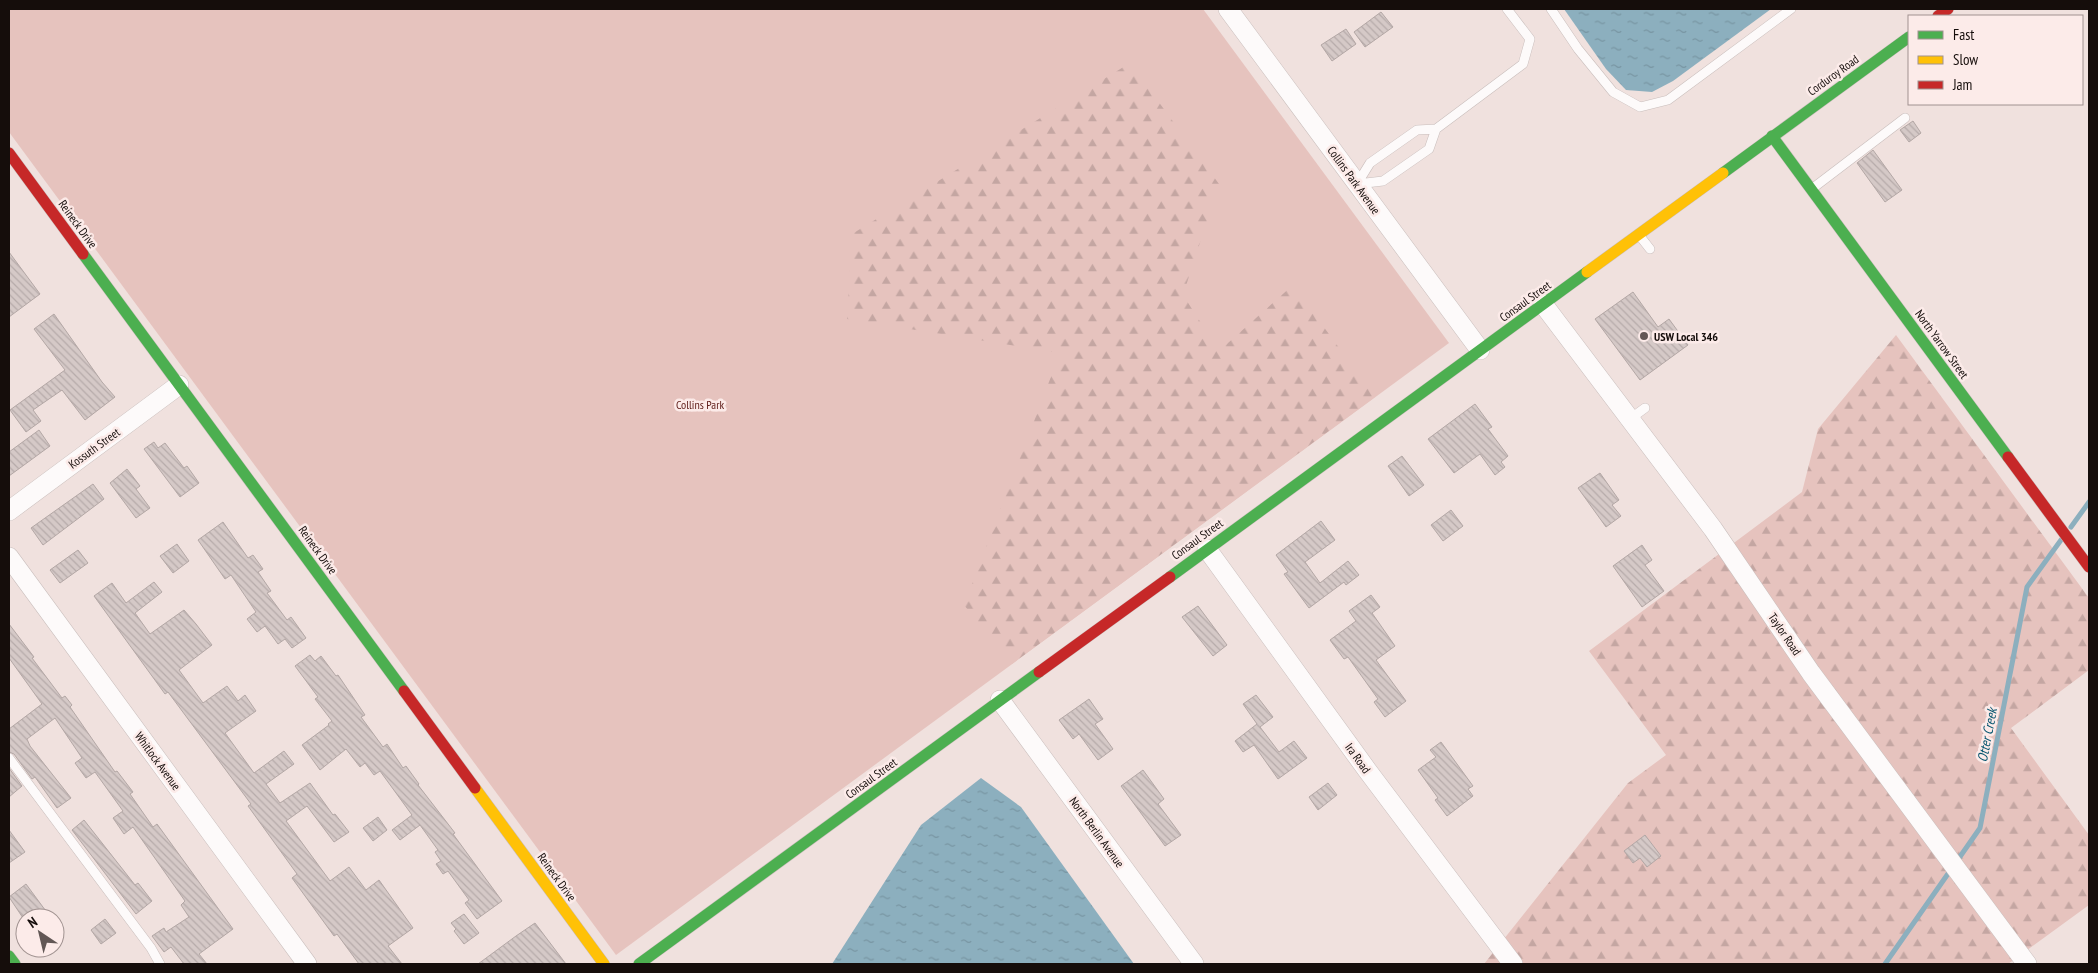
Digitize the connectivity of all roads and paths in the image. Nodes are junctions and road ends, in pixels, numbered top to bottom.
1 (1228, 9) edge
2 (1507, 9) edge
3 (1551, 9) edge
4 (1791, 9) edge
5 (1908, 38) edge
6 (1905, 118) dead end
7 (1436, 129) junction
8 (1772, 136) junction
9 (9, 153) edge
10 (1357, 184) junction
11 (1811, 189) junction
12 (1639, 235) junction
13 (1650, 250) dead end
14 (1543, 304) junction
15 (1480, 350) junction
16 (179, 385) junction
17 (1645, 408) dead end
18 (1630, 419) junction
19 (9, 511) edge
20 (1207, 549) junction
21 (9, 557) edge
22 (2089, 567) edge
23 (1000, 700) junction
24 (9, 758) edge
25 (9, 956) edge
26 (15, 964) edge
27 (160, 964) edge
28 (307, 964) edge
29 (604, 964) edge
30 (639, 964) edge
31 (1194, 964) edge
32 (1513, 964) edge
33 (2027, 964) edge

1 - 10 street, Collins Park Avenue
2 - 7 lane
3 - 4 lane
5 - 8 street, Corduroy Road
6 - 11 lane
7 - 10 lane
7 - 10 lane
8 - 11 street, North Yarrow Street
8 - 12 street, Consaul Street
9 - 16 street, Reineck Drive
10 - 15 street, Collins Park Avenue
11 - 22 street, North Yarrow Street
12 - 13 lane
12 - 14 street, Consaul Street
14 - 15 street, Consaul Street
14 - 18 street, Taylor Road
15 - 20 street, Consaul Street
16 - 19 street, Kossuth Street
16 - 29 street, Reineck Drive
17 - 18 lane
18 - 33 street, Taylor Road
20 - 23 street, Consaul Street
20 - 32 street, Ira Road
21 - 28 street, Whitlock Avenue
23 - 30 street, Consaul Street
23 - 31 street, North Berlin Avenue
24 - 27 lane
25 - 26 street

